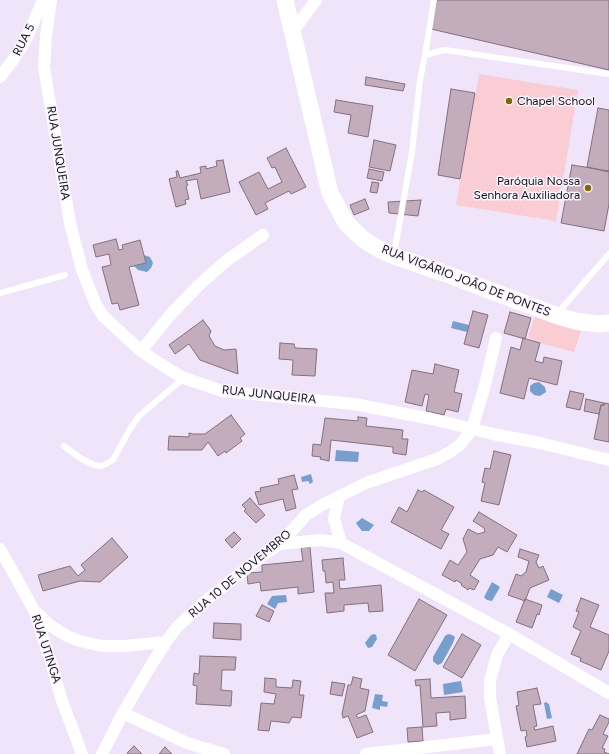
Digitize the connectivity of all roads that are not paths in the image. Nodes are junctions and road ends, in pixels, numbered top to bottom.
1 (43, 0) edge
2 (51, 0) edge
3 (285, 0) edge
4 (316, 0) edge
5 (434, 0) edge
6 (293, 31) junction
7 (425, 55) junction
8 (609, 74) edge
9 (0, 77) edge
10 (263, 235) dead end
11 (609, 254) edge
12 (394, 256) junction
13 (65, 275) dead end
14 (0, 293) edge
15 (556, 315) junction
16 (609, 323) edge
17 (496, 338) dead end
18 (141, 350) junction
19 (184, 378) junction
20 (472, 429) junction
21 (64, 446) dead end
22 (609, 460) edge
23 (339, 496) junction
24 (341, 543) junction
25 (280, 544) junction
26 (0, 548) edge
27 (34, 610) junction
28 (509, 634) junction
29 (166, 642) junction
30 (609, 692) edge
31 (123, 713) junction
32 (497, 739) junction
33 (82, 754) edge
34 (102, 754) edge
35 (224, 754) edge
36 (366, 754) edge
37 (500, 754) edge

1 - 9 street, RUA 5
2 - 18 street, RUA JUNQUEIRA
3 - 6 street, RUA VIGÁRIO JOÃO DE PONTES
4 - 6 street
5 - 7 lane
6 - 12 street, RUA VIGÁRIO JOÃO DE PONTES
7 - 8 lane
7 - 12 lane
10 - 18 street
11 - 15 lane
12 - 15 street, RUA VIGÁRIO JOÃO DE PONTES
13 - 14 lane
15 - 16 street, RUA VIGÁRIO JOÃO DE PONTES
17 - 20 street, RUA 10 DE NOVEMBRO
18 - 19 street, RUA JUNQUEIRA
19 - 20 street, RUA JUNQUEIRA
19 - 21 lane
20 - 22 street, RUA JUNQUEIRA
20 - 23 street, RUA 10 DE NOVEMBRO
23 - 24 street
23 - 25 street, RUA 10 DE NOVEMBRO
24 - 25 street
24 - 28 street
25 - 29 street, RUA 10 DE NOVEMBRO
26 - 27 street, RUA UTINGA
27 - 29 street
27 - 33 street, RUA UTINGA
28 - 30 street
28 - 32 street
29 - 31 street, RUA 10 DE NOVEMBRO
31 - 34 street, RUA 10 DE NOVEMBRO
31 - 35 street
32 - 36 street
32 - 37 street

